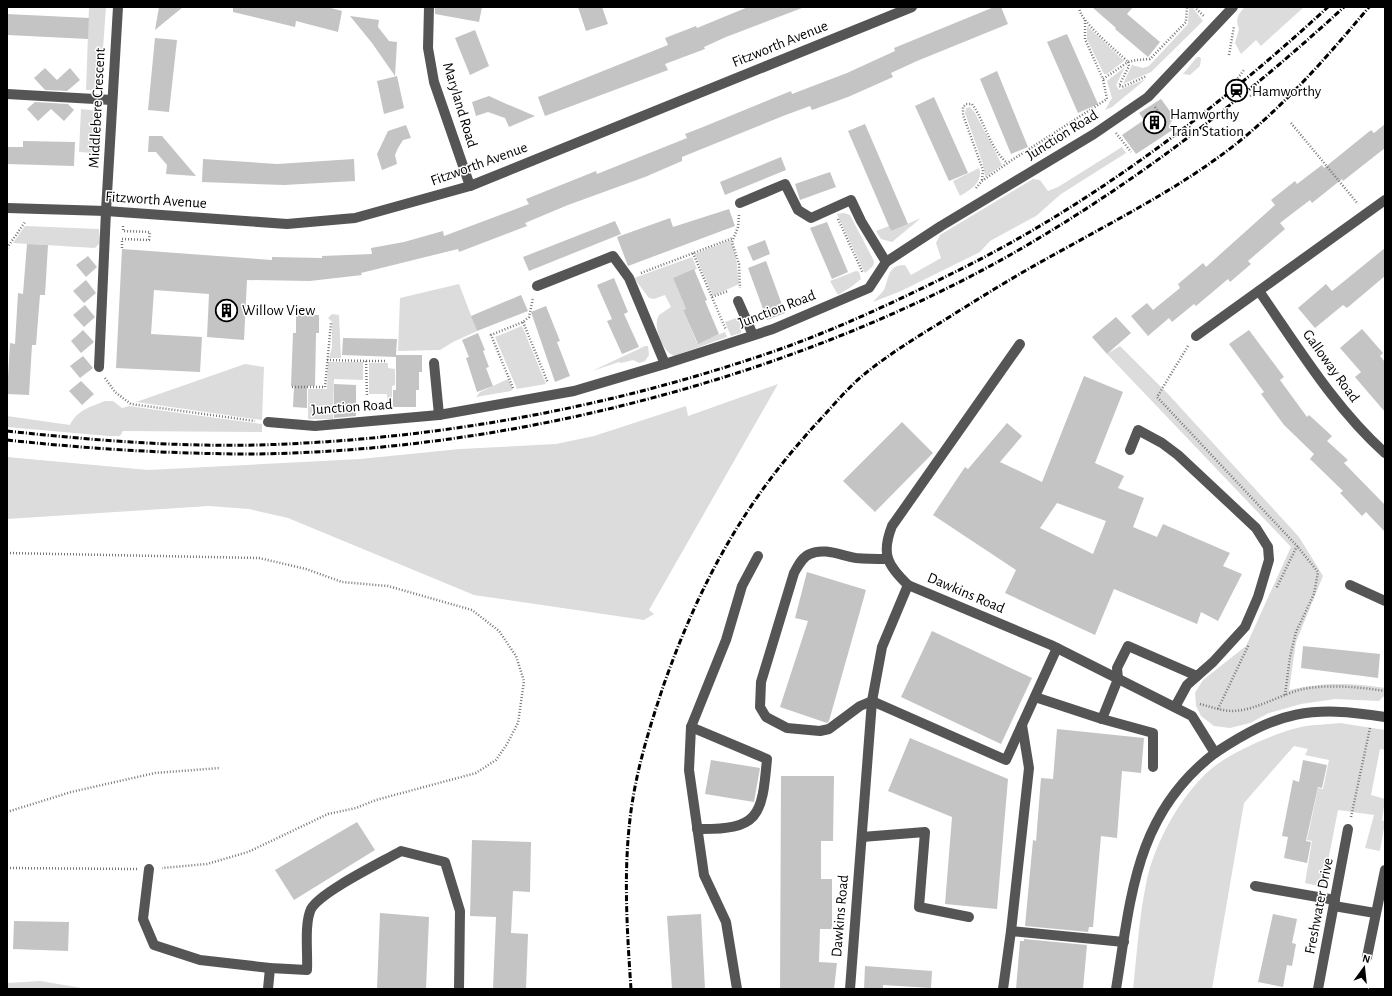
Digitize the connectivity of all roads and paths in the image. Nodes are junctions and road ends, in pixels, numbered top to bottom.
1 (118, 7) edge
2 (429, 7) edge
3 (912, 7) edge
4 (1080, 7) edge
5 (1187, 7) edge
6 (1233, 7) edge
7 (1084, 19) junction
8 (1235, 21) dead end
9 (1229, 55) dead end
10 (1128, 62) junction
11 (1244, 70) dead end
12 (1103, 79) junction
13 (1164, 81) junction
14 (1234, 83) dead end
15 (1263, 89) dead end
16 (7, 94) edge
17 (1250, 96) dead end
18 (1148, 97) junction
19 (112, 100) junction
20 (1291, 123) dead end
21 (1107, 124) junction
22 (1167, 124) dead end
23 (1131, 152) dead end
24 (1007, 163) junction
25 (982, 181) junction
26 (470, 186) junction
27 (974, 190) dead end
28 (1385, 200) edge
29 (740, 203) joint
30 (7, 208) edge
31 (834, 208) junction
32 (35, 209) junction
33 (106, 211) junction
34 (124, 212) junction
35 (1366, 214) junction
36 (734, 238) junction
37 (7, 248) edge
38 (122, 248) dead end
39 (693, 253) junction
40 (886, 262) junction
41 (629, 278) junction
42 (866, 279) dead end
43 (537, 286) joint
44 (1259, 291) junction
45 (738, 301) joint
46 (523, 322) junction
47 (330, 323) dead end
48 (727, 332) dead end
49 (753, 335) junction
50 (1196, 336) dead end
51 (1020, 344) dead end
52 (327, 360) junction
53 (366, 361) junction
54 (387, 361) dead end
55 (434, 363) dead end
56 (665, 364) junction
57 (99, 367) joint
58 (549, 386) dead end
59 (292, 387) dead end
60 (515, 392) dead end
61 (366, 396) dead end
62 (439, 415) junction
63 (268, 422) joint
64 (1130, 450) dead end
65 (1385, 453) edge
66 (1297, 546) dead end
67 (7, 553) edge
68 (758, 556) dead end
69 (888, 559) junction
70 (908, 585) junction
71 (1350, 585) dead end
72 (1385, 601) edge
73 (1057, 648) junction
74 (1197, 676) junction
75 (1118, 679) junction
76 (1385, 691) edge
77 (1285, 696) junction
78 (1035, 697) junction
79 (1181, 697) junction
80 (872, 701) junction
81 (1176, 707) junction
82 (1373, 715) junction
83 (1385, 717) edge
84 (1102, 719) junction
85 (1022, 725) junction
86 (692, 727) junction
87 (1215, 753) junction
88 (1153, 767) dead end
89 (220, 768) dead end
90 (7, 812) edge
91 (697, 829) junction
92 (1348, 829) joint
93 (862, 837) junction
94 (7, 868) edge
95 (149, 869) junction
96 (1385, 870) edge
97 (1255, 886) dead end
98 (1334, 903) junction
99 (1375, 913) junction
100 (969, 917) dead end
101 (1011, 931) junction
102 (1124, 942) junction
103 (1367, 957) dead end
104 (270, 968) junction
105 (268, 989) edge
106 (459, 989) edge
107 (737, 989) edge
108 (850, 989) edge
109 (1003, 989) edge
110 (1116, 989) edge
111 (1318, 989) edge

1 - 19 street, Middlebere Crescent
2 - 26 street, Maryland Road
3 - 26 street, Fitzworth Avenue
4 - 7 path
5 - 10 path
6 - 13 street, Junction Road
7 - 10 path
7 - 12 path
8 - 9 path
10 - 12 path
10 - 13 path
11 - 14 path
12 - 24 path
13 - 18 street, Junction Road
15 - 17 path
16 - 19 street
18 - 21 street, Junction Road
18 - 22 path
19 - 33 street, Middlebere Crescent
20 - 35 path
21 - 23 path
21 - 40 street, Junction Road
24 - 25 path
24 - 25 path
25 - 27 path
26 - 34 street, Fitzworth Avenue
28 - 35 street
29 - 31 street
29 - 36 path
30 - 32 street, Fitzworth Avenue
31 - 40 street
31 - 42 path
32 - 33 street, Fitzworth Avenue
32 - 37 path
33 - 34 street, Fitzworth Avenue
33 - 57 street, Middlebere Crescent
34 - 38 path
35 - 44 street
36 - 39 path
36 - 45 path
39 - 41 path
39 - 48 path
40 - 49 street, Junction Road
41 - 43 street
41 - 56 street
43 - 46 path
44 - 50 street
44 - 65 street, Galloway Road
45 - 49 street
46 - 58 path
46 - 60 path
47 - 52 path
49 - 56 street, Junction Road
51 - 69 street
52 - 53 path
52 - 59 path
53 - 54 path
53 - 61 path
55 - 62 street
56 - 62 street, Junction Road
57 - 63 path
62 - 63 street, Junction Road
64 - 74 street
66 - 77 path
67 - 95 path
68 - 86 street
69 - 70 street
69 - 80 street
70 - 73 street, Dawkins Road
70 - 80 street, Dawkins Road
71 - 72 street
73 - 75 street, Dawkins Road
73 - 78 street
74 - 75 street
74 - 79 street
75 - 81 street, Dawkins Road
75 - 84 street
76 - 77 path
77 - 79 path
78 - 84 street
78 - 85 street
79 - 81 street
80 - 85 street
80 - 93 street, Dawkins Road
81 - 87 street, Dawkins Road
82 - 83 street
82 - 87 street
82 - 92 path
84 - 88 street
85 - 101 street
86 - 91 street
86 - 91 street
87 - 102 street
89 - 90 path
91 - 107 street
92 - 98 street, Freshwater Drive
93 - 100 street
93 - 108 street, Dawkins Road
94 - 95 path
95 - 104 street
96 - 99 street
97 - 98 street
98 - 99 street
98 - 111 street, Freshwater Drive
99 - 103 street
101 - 102 street
101 - 109 street
102 - 110 street
104 - 105 street
104 - 106 street

